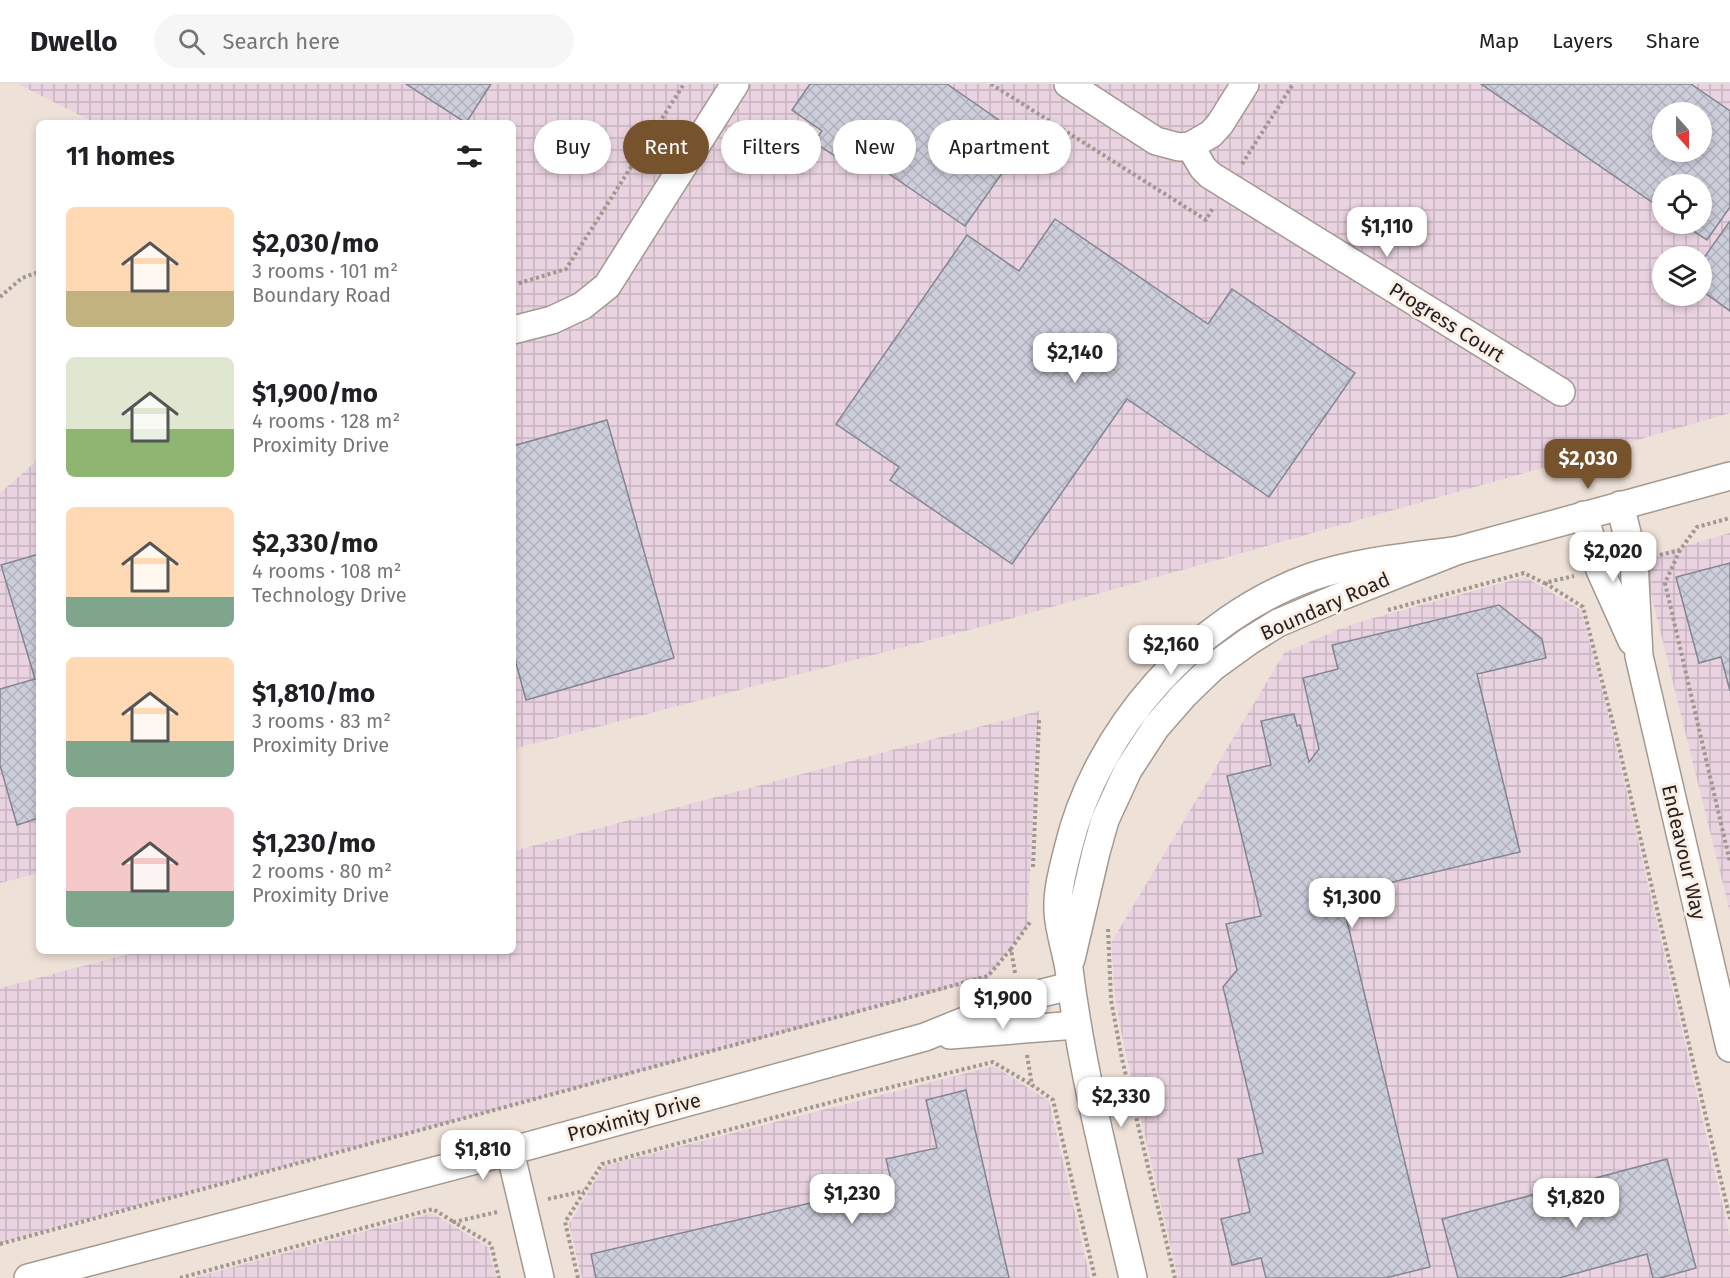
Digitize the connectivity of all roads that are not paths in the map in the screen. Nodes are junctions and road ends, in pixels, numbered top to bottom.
1 (735, 84) edge
2 (1068, 84) edge
3 (1245, 84) edge
4 (1190, 146) junction
5 (516, 329) edge
6 (1561, 392) dead end
7 (1730, 476) edge
8 (1620, 505) junction
9 (1584, 515) junction
10 (1459, 550) junction
11 (1639, 656) junction
12 (1069, 977) junction
13 (1076, 1025) junction
14 (925, 1037) junction
15 (1730, 1048) edge
16 (510, 1151) junction
17 (28, 1278) edge
18 (540, 1278) edge
19 (1133, 1278) edge

1 - 5 street
2 - 4 street
3 - 4 street
4 - 6 street, Progress Court
7 - 8 street, Boundary Road
8 - 9 street, Boundary Road
8 - 11 street, Endeavour Way
9 - 10 street, Boundary Road
9 - 11 street, Endeavour Way
10 - 12 street, Boundary Road
10 - 12 street, Boundary Road
11 - 15 street, Endeavour Way
12 - 13 street
12 - 14 street, Proximity Drive
13 - 14 street, Proximity Drive
13 - 19 street
14 - 16 street, Proximity Drive
16 - 17 street, Proximity Drive
16 - 18 street

